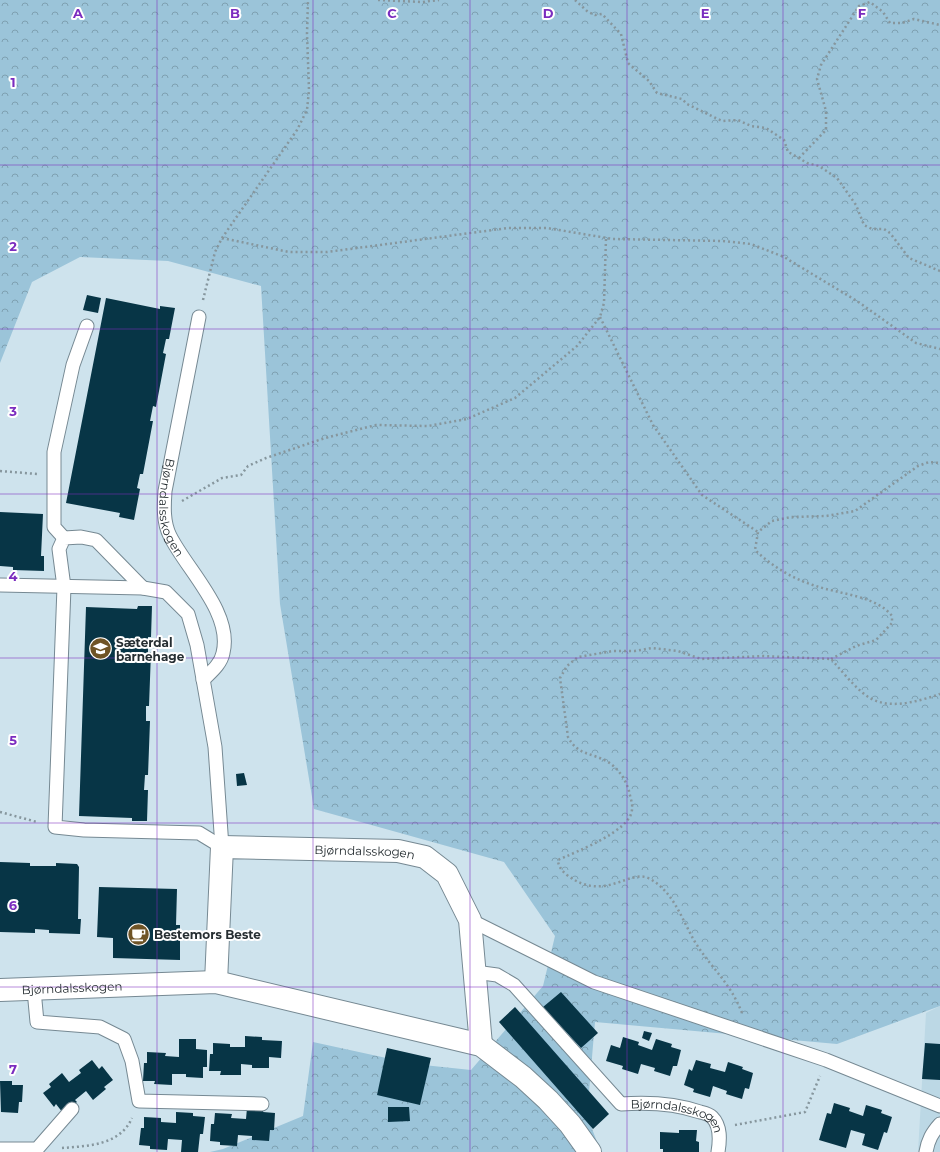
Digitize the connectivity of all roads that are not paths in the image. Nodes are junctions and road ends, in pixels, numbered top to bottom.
1 (199, 317) road end
2 (87, 326) dead end
3 (64, 538) junction
4 (0, 585) edge
5 (64, 587) junction
6 (143, 588) junction
7 (203, 680) junction
8 (222, 848) junction
9 (470, 920) junction
10 (475, 972) junction
11 (216, 982) junction
12 (0, 990) edge
13 (34, 990) junction
14 (481, 1045) junction
15 (262, 1104) dead end
16 (940, 1106) edge
17 (72, 1109) dead end
18 (940, 1124) edge
19 (0, 1149) edge
20 (590, 1152) edge
21 (718, 1152) edge
22 (926, 1152) edge

1 - 7 lane, Bjørndalsskogen
2 - 3 lane
3 - 5 lane
3 - 6 lane
4 - 5 lane
5 - 6 lane
5 - 8 lane
6 - 7 lane
7 - 8 lane
8 - 9 street, Bjørndalsskogen
8 - 11 street
9 - 10 street, Bjørndalsskogen
9 - 16 lane
10 - 14 street, Bjørndalsskogen
10 - 21 lane, Bjørndalsskogen
11 - 13 street, Bjørndalsskogen
11 - 14 street, Bjørndalsskogen
12 - 13 street, Bjørndalsskogen
13 - 15 lane
14 - 20 street, Bjørndalsskogen
17 - 19 lane
18 - 22 lane

